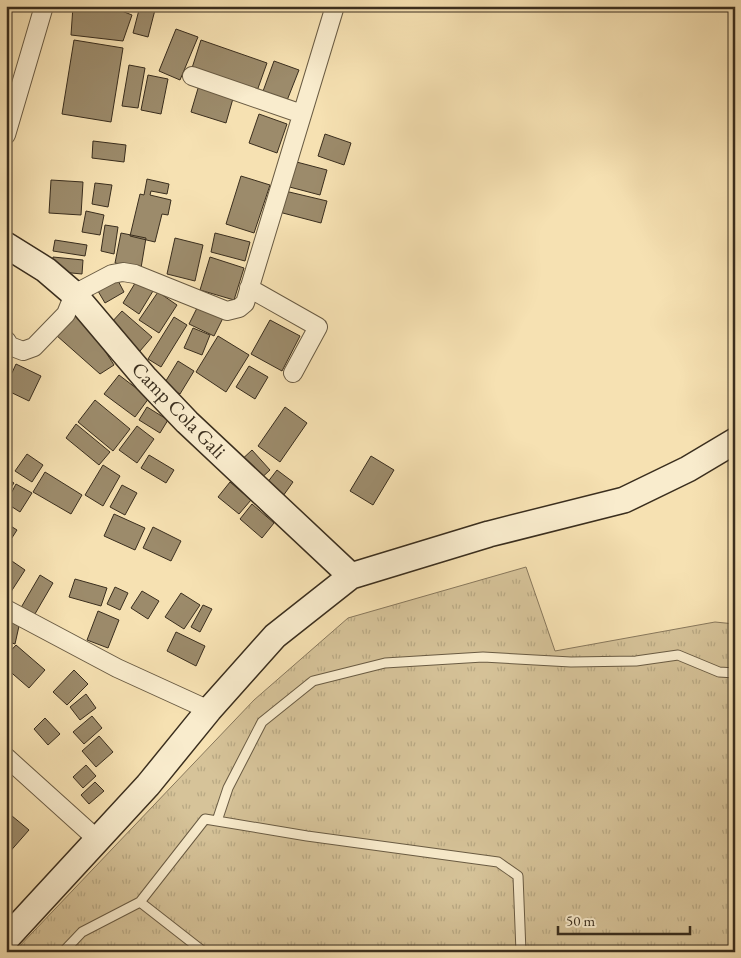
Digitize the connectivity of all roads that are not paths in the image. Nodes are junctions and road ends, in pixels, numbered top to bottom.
1 (44, 6) edge
2 (335, 6) edge
3 (192, 76) dead end
4 (302, 114) junction
5 (6, 135) edge
6 (6, 245) edge
7 (249, 288) junction
8 (74, 294) junction
9 (6, 340) edge
10 (293, 373) dead end
11 (735, 441) edge
12 (352, 576) junction
13 (6, 609) edge
14 (735, 673) edge
15 (209, 710) junction
16 (6, 757) edge
17 (216, 821) junction
18 (98, 840) junction
19 (140, 902) junction
20 (7, 936) edge
21 (63, 952) edge
22 (204, 952) edge
23 (521, 952) edge

1 - 5 street
2 - 4 street
3 - 4 street
4 - 7 street
6 - 8 street, Camp Cola Gali
7 - 8 street
7 - 10 street
8 - 9 street
8 - 12 street, Camp Cola Gali
11 - 12 street
12 - 15 street
13 - 15 street
14 - 17 lane
15 - 18 street
16 - 18 street
17 - 19 lane
17 - 23 lane
18 - 20 street
19 - 21 lane
19 - 22 lane

